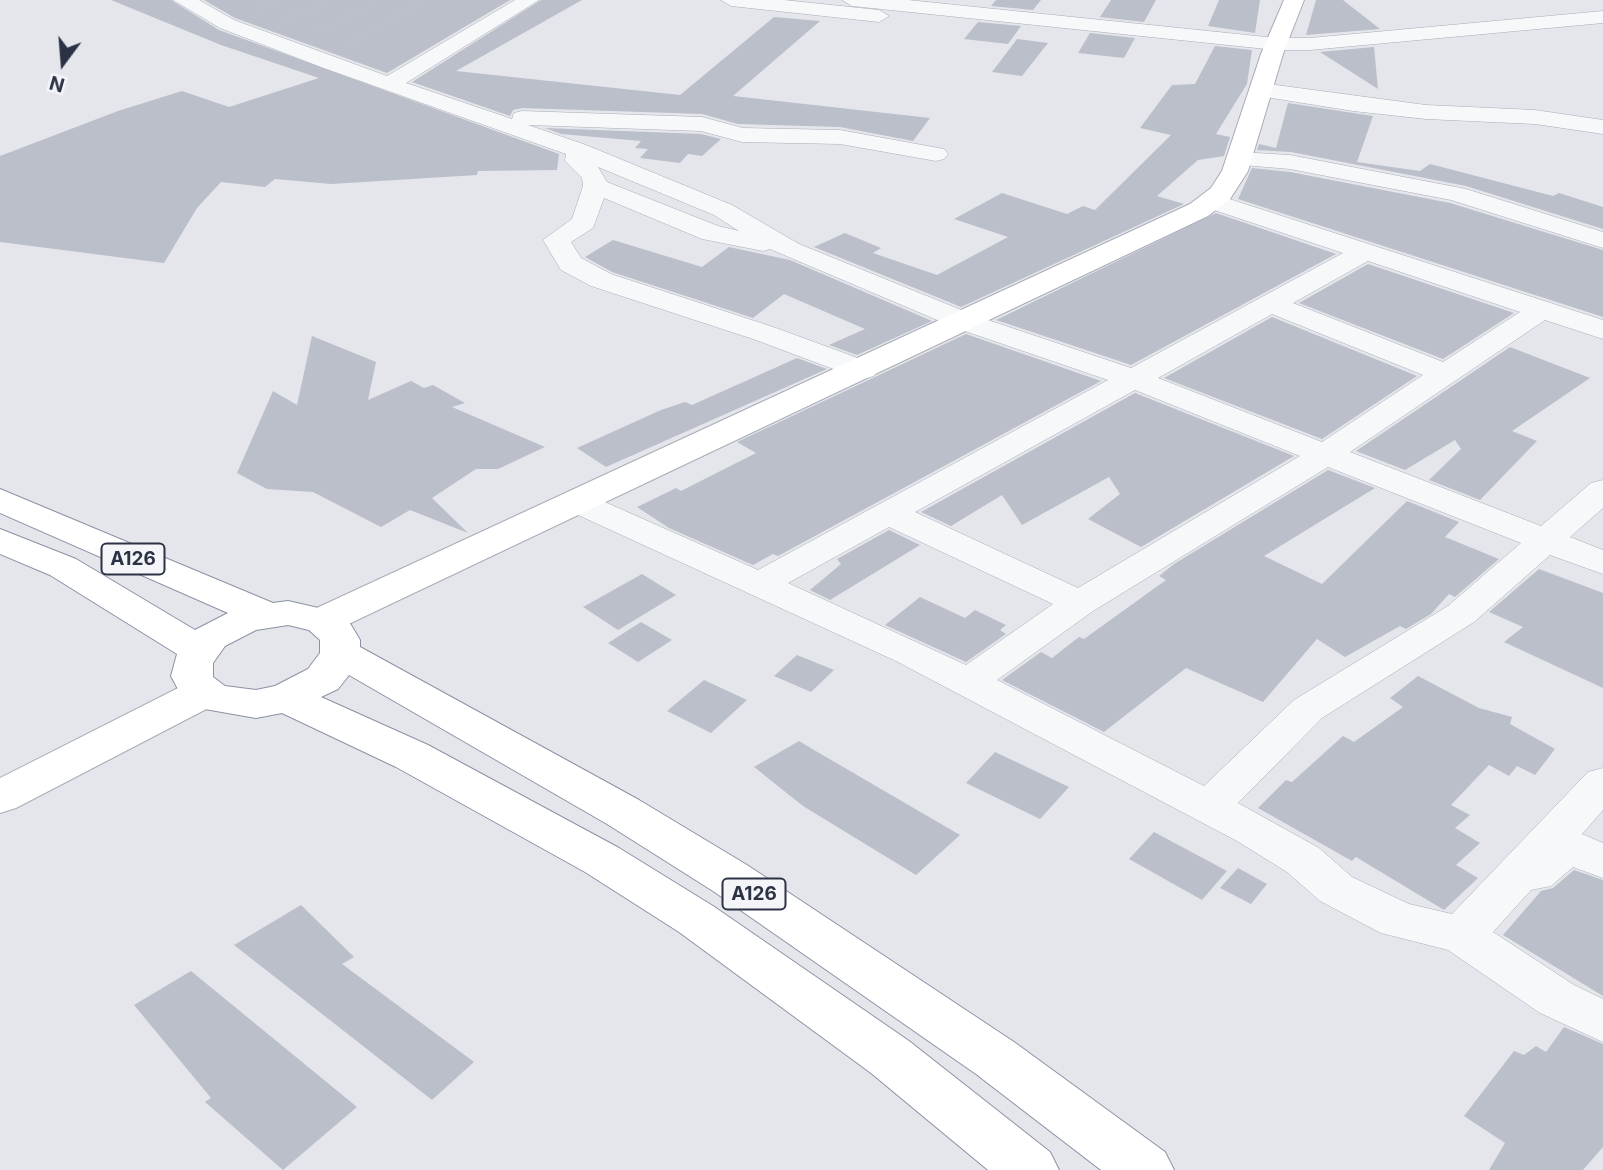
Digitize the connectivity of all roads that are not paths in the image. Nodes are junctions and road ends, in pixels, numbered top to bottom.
1 (183, 0) edge
2 (529, 0) edge
3 (731, 0) edge
4 (852, 0) edge
5 (1294, 0) edge
6 (1603, 17) edge
7 (1267, 70) junction
8 (388, 84) junction
9 (486, 117) junction
10 (1603, 127) edge
11 (578, 150) junction
12 (936, 154) dead end
13 (1239, 159) junction
14 (595, 186) junction
15 (1211, 201) junction
16 (1603, 240) edge
17 (788, 248) junction
18 (1365, 252) junction
19 (1271, 304) junction
20 (1542, 310) junction
21 (966, 322) junction
22 (1603, 330) edge
23 (863, 370) junction
24 (1446, 374) junction
25 (1136, 380) junction
26 (1324, 455) junction
27 (1603, 491) edge
28 (0, 500) edge
29 (578, 502) junction
30 (888, 513) junction
31 (0, 540) edge
32 (1548, 541) junction
33 (1603, 562) edge
34 (757, 585) junction
35 (1080, 603) junction
36 (267, 615) junction
37 (331, 637) junction
38 (199, 650) junction
39 (968, 682) junction
40 (203, 692) junction
41 (286, 698) junction
42 (1603, 783) edge
43 (0, 797) edge
44 (1208, 807) junction
45 (1603, 861) edge
46 (1462, 935) junction
47 (1603, 1022) edge
48 (1030, 1170) edge
49 (1145, 1170) edge

1 - 8 street
2 - 8 street
3 - 7 street
4 - 7 street
5 - 7 main road
6 - 7 street
7 - 10 street
7 - 13 main road
8 - 9 street
9 - 11 street
9 - 12 street
11 - 14 street
11 - 17 street
13 - 15 main road
13 - 16 street
14 - 17 street
14 - 23 street
15 - 18 street
15 - 21 main road
17 - 21 street
18 - 19 street
18 - 20 street
19 - 24 street
19 - 25 street
20 - 22 street
20 - 24 street
21 - 23 main road
21 - 25 street
23 - 29 main road
24 - 26 street
25 - 26 street
25 - 30 street
26 - 32 street
26 - 35 street
27 - 32 street
28 - 36 main road, A126
29 - 34 street
29 - 37 main road
30 - 34 street
30 - 35 street
31 - 38 main road, A126
32 - 33 street
32 - 44 street
34 - 39 street
35 - 39 street
36 - 37 main road, A126
36 - 38 main road, A126
37 - 41 main road
37 - 49 main road, A126
38 - 40 main road
39 - 44 street
40 - 41 main road
40 - 43 main road
41 - 48 main road, A126
42 - 46 street
44 - 46 street
45 - 46 street
46 - 47 street

